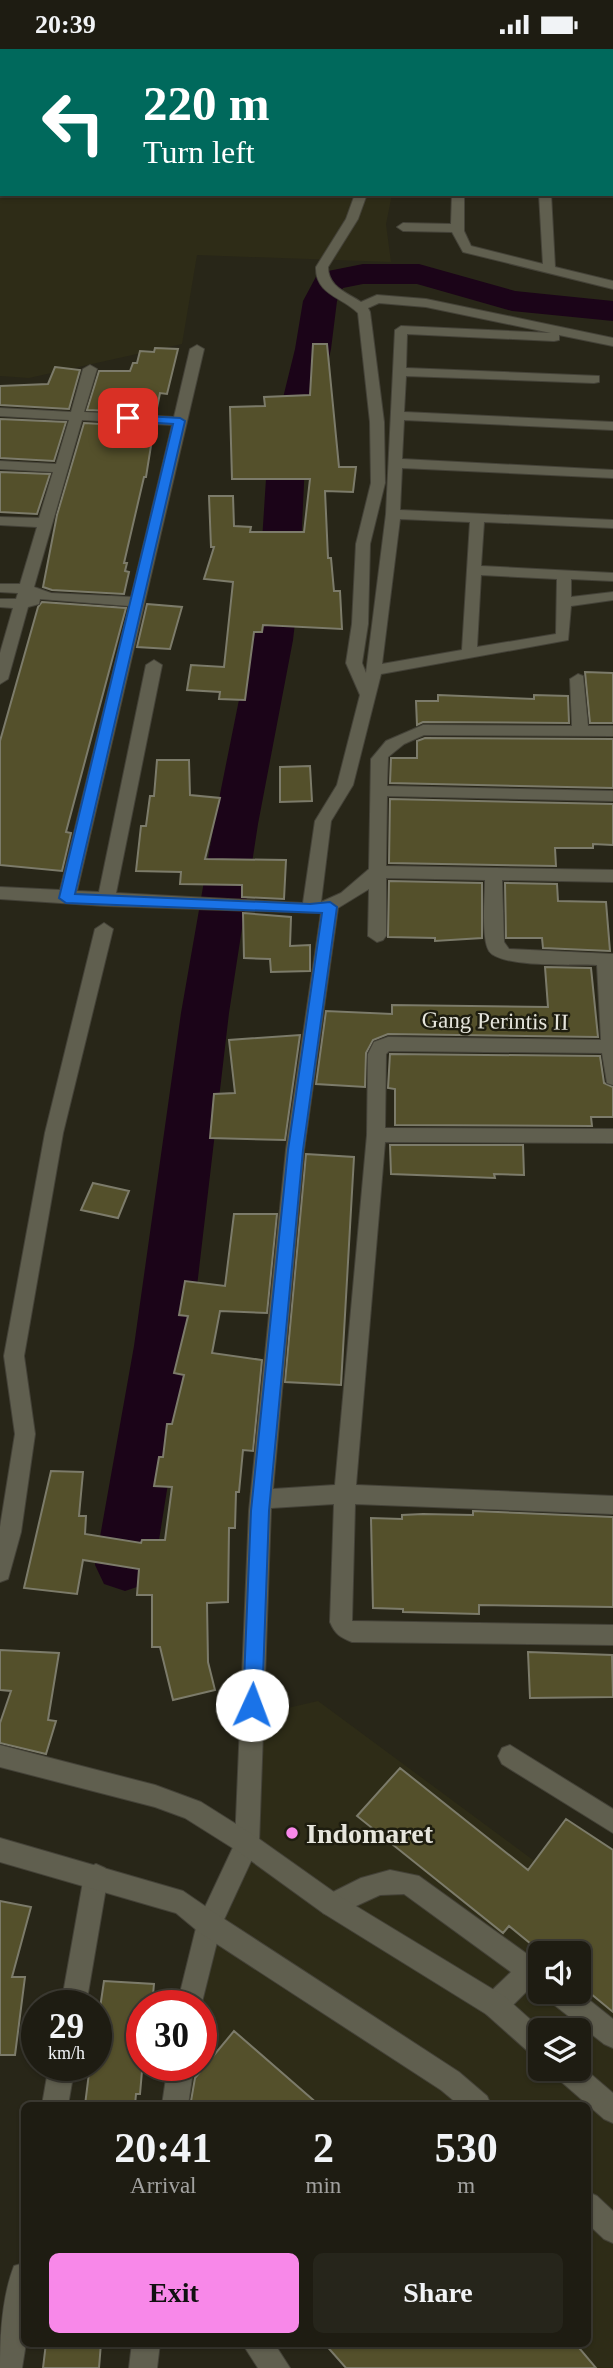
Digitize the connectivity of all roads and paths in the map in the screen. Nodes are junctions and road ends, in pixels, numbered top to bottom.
1 (360, 196) edge
2 (458, 196) edge
3 (545, 196) edge
4 (403, 227) dead end
5 (458, 228) junction
6 (549, 269) junction
7 (613, 285) edge
8 (360, 307) junction
9 (554, 337) dead end
10 (613, 342) edge
11 (197, 349) dead end
12 (90, 369) dead end
13 (400, 372) junction
14 (594, 379) dead end
15 (0, 412) edge
16 (77, 416) junction
17 (398, 416) junction
18 (180, 421) junction
19 (613, 426) edge
20 (395, 463) junction
21 (0, 465) edge
22 (62, 468) junction
23 (613, 474) edge
24 (393, 514) junction
25 (477, 517) junction
26 (0, 521) edge
27 (46, 523) junction
28 (613, 524) edge
29 (474, 570) junction
30 (564, 575) junction
31 (613, 577) edge
32 (0, 588) edge
33 (24, 596) junction
34 (613, 596) edge
35 (135, 601) junction
36 (564, 602) junction
37 (0, 603) edge
38 (469, 652) junction
39 (154, 665) dead end
40 (374, 670) junction
41 (1, 675) edge
42 (578, 679) dead end
43 (366, 692) junction
44 (580, 730) junction
45 (613, 731) edge
46 (379, 791) junction
47 (613, 796) edge
48 (376, 872) junction
49 (493, 875) junction
50 (613, 876) edge
51 (0, 893) edge
52 (66, 898) junction
53 (106, 900) junction
54 (320, 908) junction
55 (104, 929) dead end
56 (377, 936) dead end
57 (609, 960) edge
58 (610, 1047) junction
59 (380, 1048) joint
60 (613, 1078) edge
61 (376, 1135) junction
62 (613, 1136) edge
63 (345, 1494) junction
64 (262, 1499) junction
65 (613, 1505) edge
66 (0, 1572) edge
67 (613, 1635) edge
68 (0, 1756) edge
69 (510, 1756) dead end
70 (613, 1822) edge
71 (247, 1844) junction
72 (0, 1850) edge
73 (96, 1875) junction
74 (331, 1905) junction
75 (209, 1924) junction
76 (528, 1970) edge
77 (528, 1980) edge
78 (76, 1990) edge
79 (193, 1990) edge
80 (574, 2004) edge
81 (495, 2005) junction
82 (528, 2034) edge
83 (613, 2035) edge
84 (59, 2081) edge
85 (179, 2081) edge
86 (580, 2081) edge
87 (56, 2102) edge
88 (175, 2102) edge
89 (474, 2102) edge
90 (613, 2110) edge
91 (591, 2208) edge
92 (613, 2230) edge
93 (21, 2293) edge
94 (146, 2347) edge
95 (259, 2347) edge
96 (8, 2368) edge
97 (143, 2368) edge
98 (276, 2368) edge

1 - 8 street
2 - 5 street
3 - 6 street
4 - 5 street
5 - 6 street
6 - 7 street
8 - 10 street
8 - 43 street
9 - 13 street
11 - 18 street
12 - 16 street
13 - 14 street
13 - 17 street
15 - 16 street
16 - 18 street
16 - 22 street
17 - 19 street
17 - 20 street
18 - 35 street
20 - 23 street
20 - 24 street
21 - 22 street
22 - 27 street
24 - 25 street
24 - 40 street
25 - 28 street
25 - 29 street
26 - 27 street
27 - 33 street
29 - 30 street
29 - 38 street
30 - 31 street
30 - 36 street
32 - 33 street
33 - 35 street
33 - 37 street
33 - 41 street
34 - 36 street
35 - 52 street
36 - 38 street
38 - 40 street
39 - 53 street
40 - 43 street
42 - 44 street
43 - 54 street
44 - 45 street
44 - 46 street
46 - 47 street
46 - 48 street
48 - 49 street
48 - 54 street
48 - 56 street
49 - 50 street
49 - 57 street
51 - 52 street
52 - 53 street
53 - 54 street
54 - 64 street
55 - 66 street
57 - 58 street
58 - 59 street, Gang Perintis II
58 - 60 street
59 - 61 street
61 - 62 street
61 - 63 street
63 - 64 street
63 - 65 street
63 - 67 street
64 - 71 street
68 - 71 street
69 - 70 street
71 - 74 street
71 - 75 street
72 - 73 street
73 - 75 street
73 - 78 street
74 - 76 street
74 - 81 street
75 - 79 street
75 - 89 street
77 - 81 street
80 - 83 street
81 - 82 street
84 - 87 street
85 - 88 street
86 - 90 street
91 - 92 street
93 - 96 street
94 - 97 street
95 - 98 street

